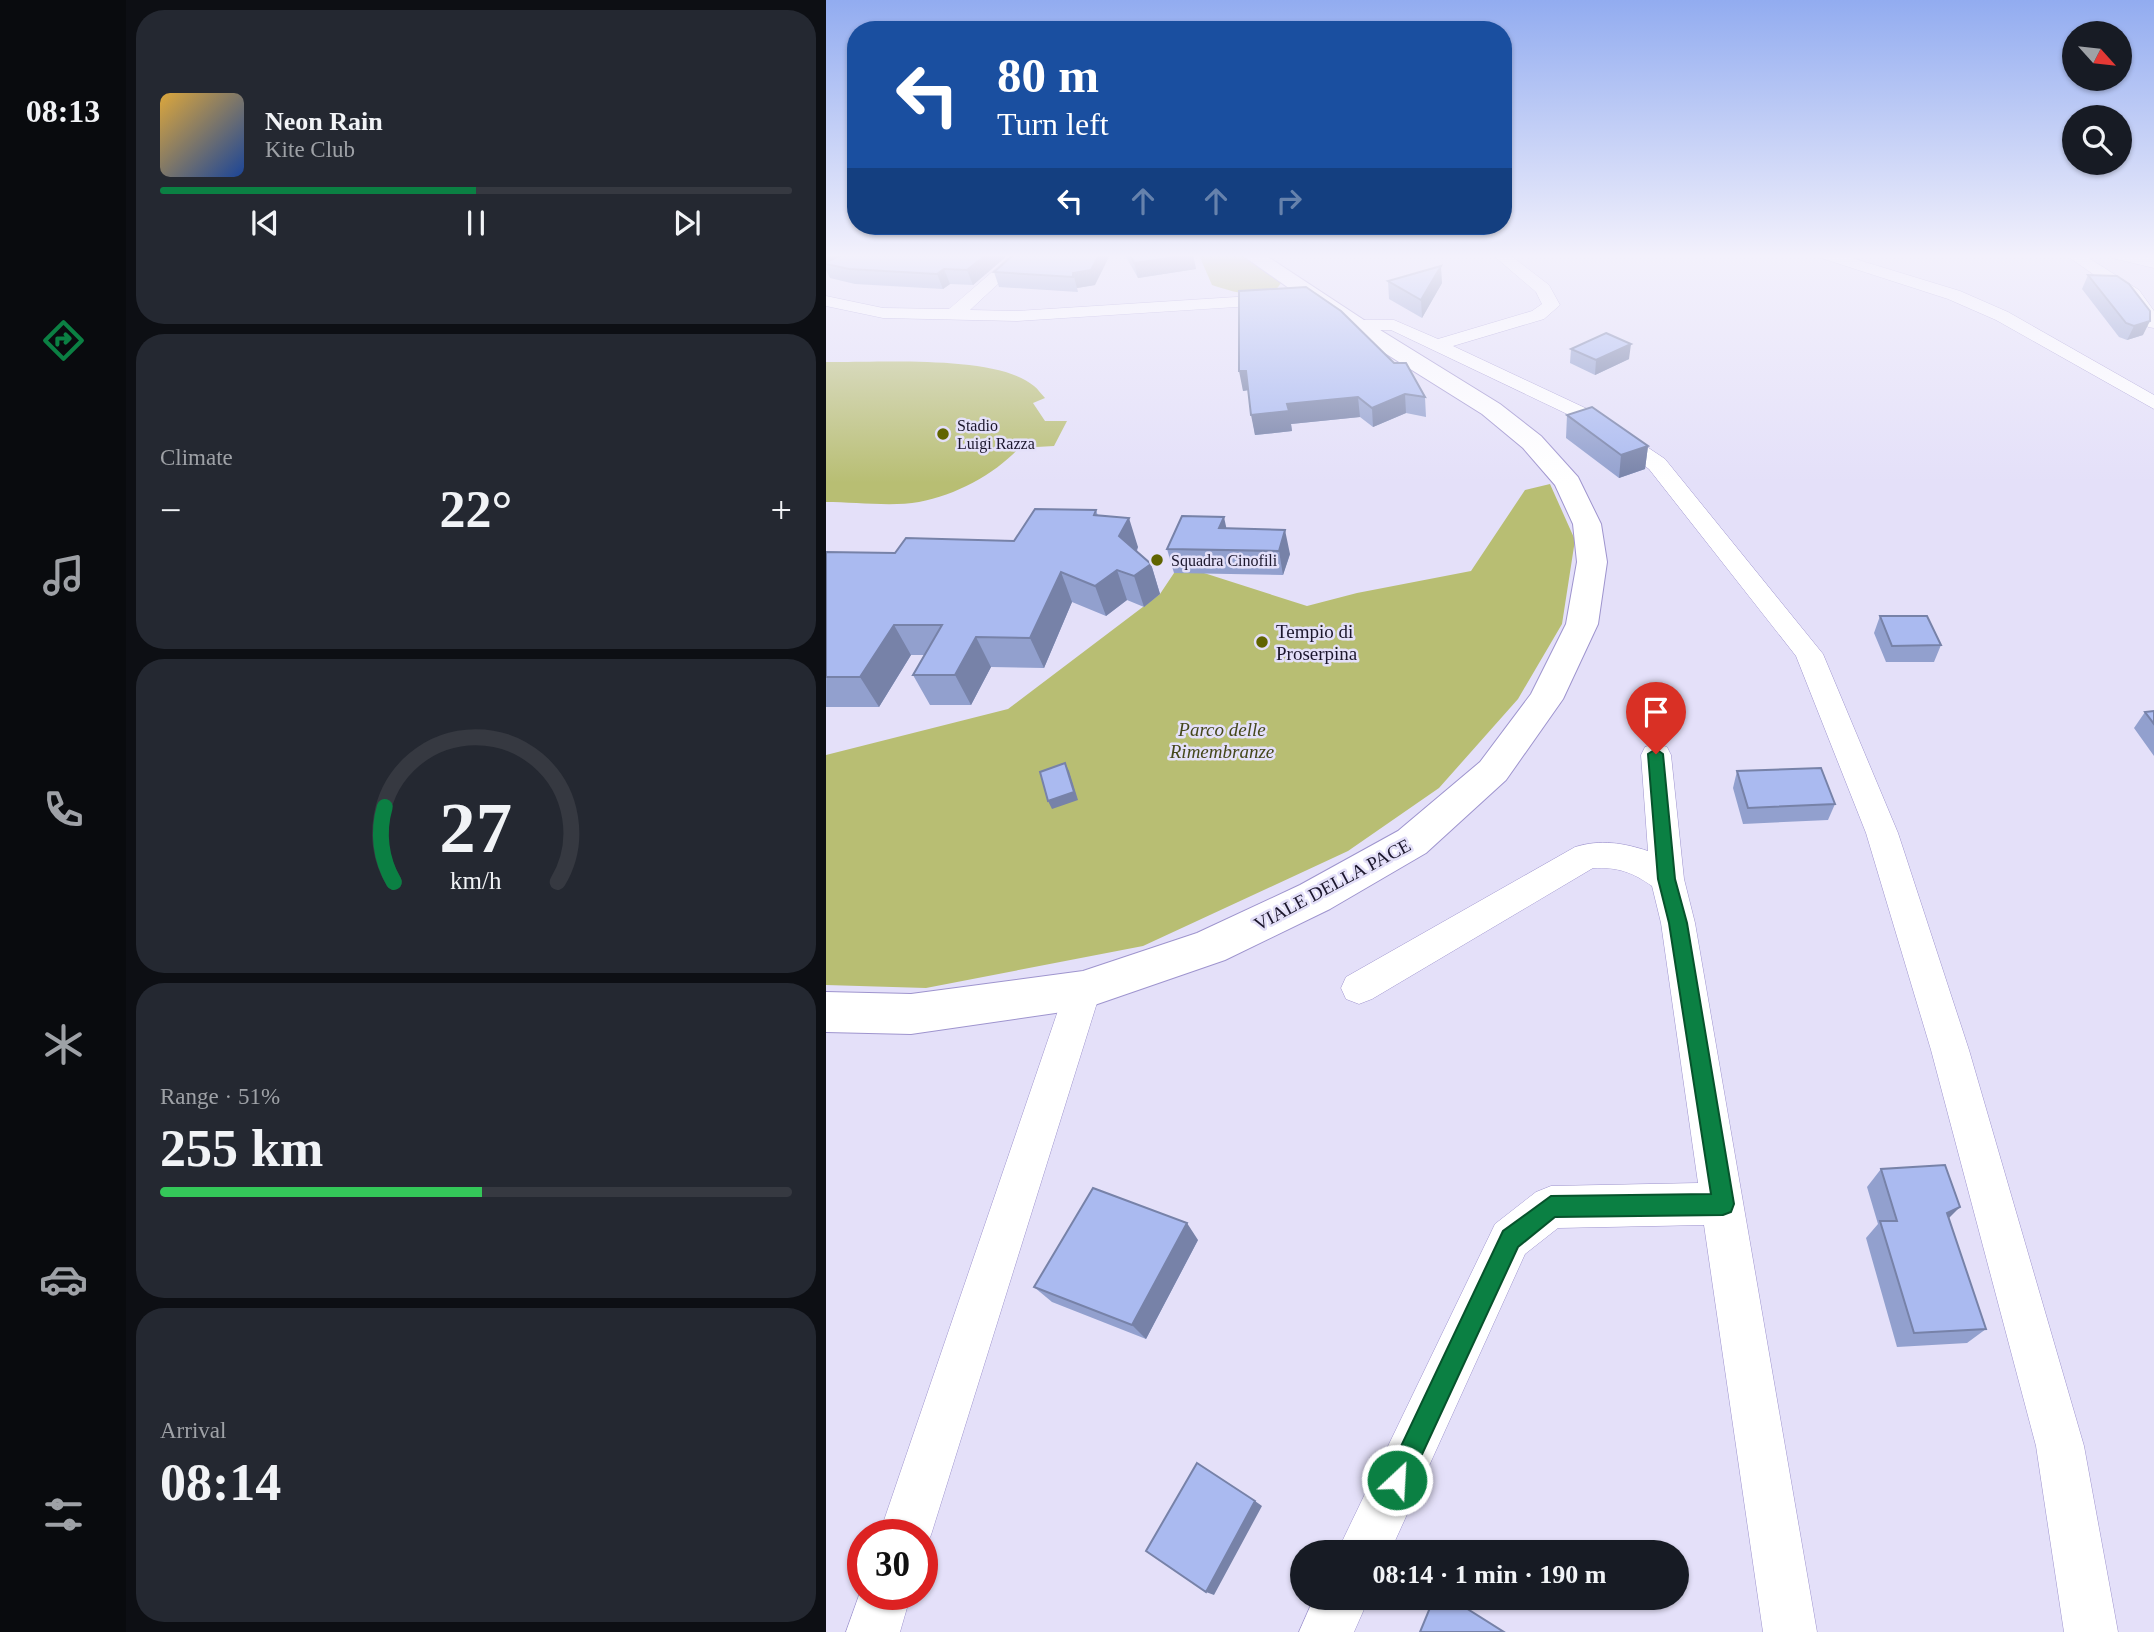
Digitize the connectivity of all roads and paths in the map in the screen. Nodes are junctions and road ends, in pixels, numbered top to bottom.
1 (1366, 331) edge
2 (1407, 331) edge
3 (1484, 331) edge
4 (2028, 331) edge
5 (1437, 345) junction
6 (2154, 403) edge
7 (1656, 754) dead end
8 (1667, 879) junction
9 (1359, 988) dead end
10 (1083, 990) junction
11 (826, 1012) edge
12 (1723, 1204) junction
13 (910, 1519) edge
14 (1369, 1540) edge
15 (880, 1610) edge
16 (1336, 1610) edge
17 (873, 1632) edge
18 (1326, 1632) edge
19 (1790, 1632) edge
20 (2091, 1632) edge

1 - 10 main road, VIALE DELLA PACE
2 - 5 street
3 - 5 street
4 - 6 street
5 - 20 street
7 - 8 street
8 - 9 street
8 - 12 street
10 - 11 main road, VIALE DELLA PACE
10 - 13 street
12 - 14 street
12 - 19 street
15 - 17 street
16 - 18 street

